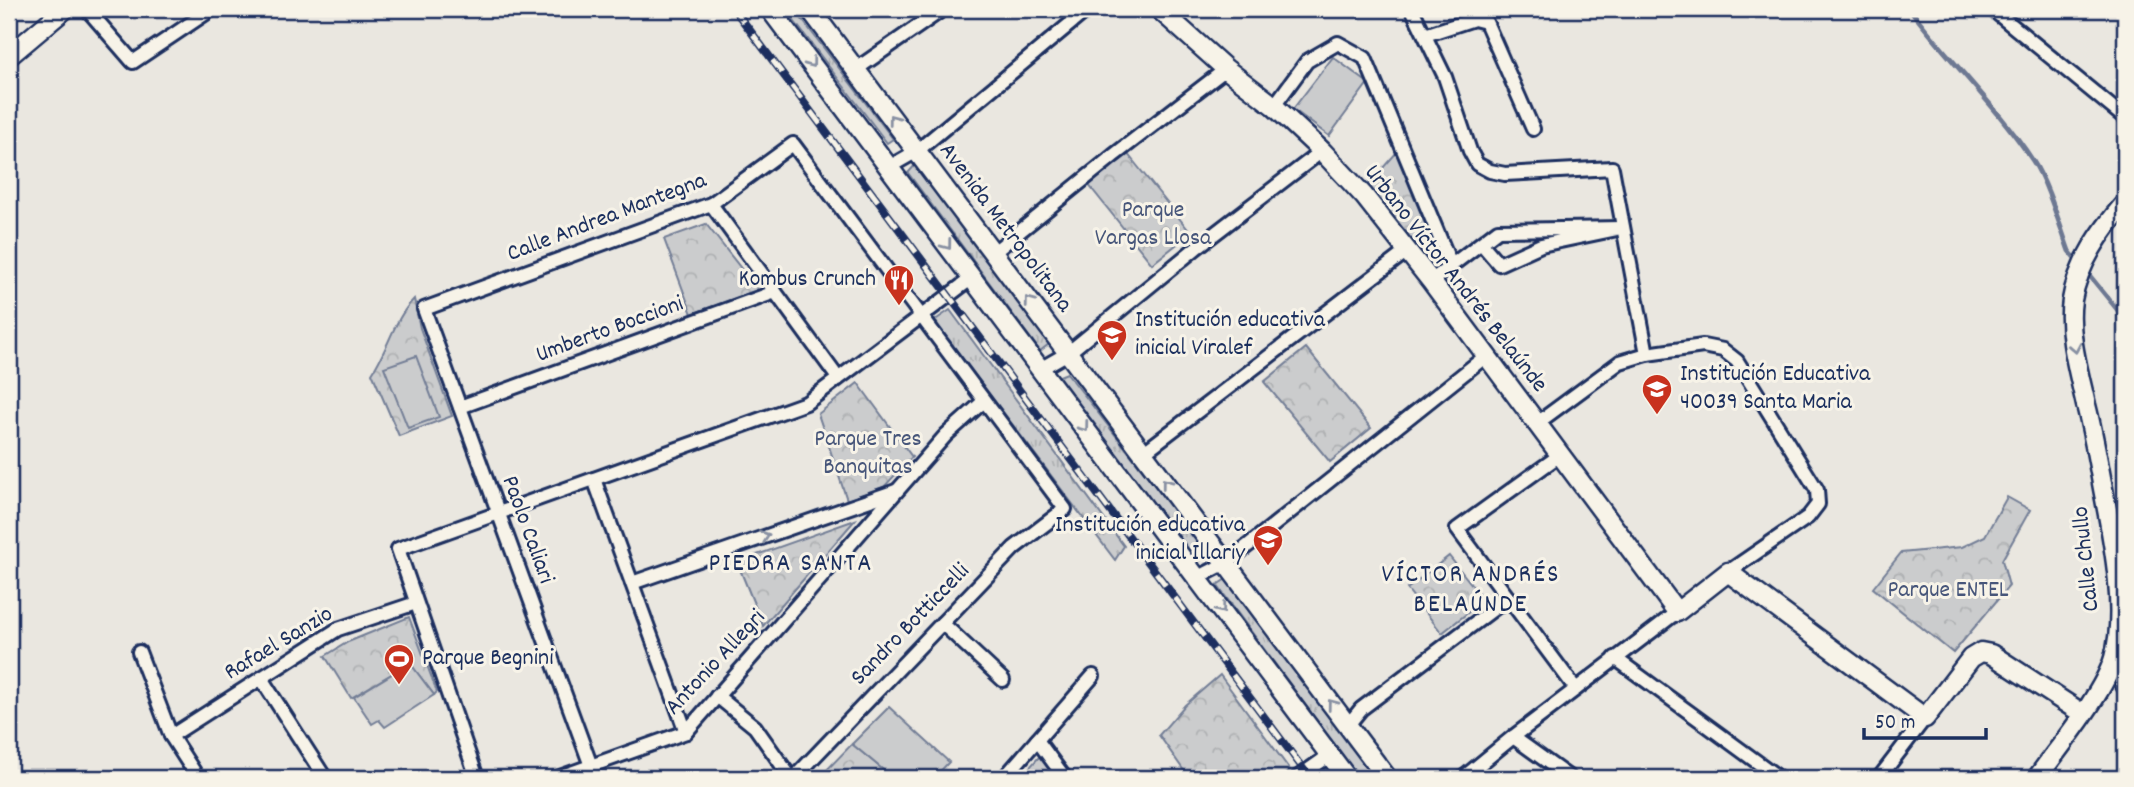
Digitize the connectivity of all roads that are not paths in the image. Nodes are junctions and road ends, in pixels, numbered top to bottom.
1 (65, 9) edge
2 (86, 9) edge
3 (212, 9) edge
4 (770, 9) edge
5 (810, 9) edge
6 (943, 9) edge
7 (1088, 9) edge
8 (1159, 9) edge
9 (1412, 9) edge
10 (1995, 10) edge
11 (1425, 35) junction
12 (9, 56) edge
13 (1226, 69) junction
14 (856, 70) junction
15 (1274, 106) junction
16 (2125, 118) edge
17 (1533, 129) dead end
18 (917, 151) junction
19 (1322, 151) junction
20 (889, 167) junction
21 (711, 204) junction
22 (2125, 204) edge
23 (1622, 228) junction
24 (1481, 243) junction
25 (1407, 251) junction
26 (993, 253) junction
27 (1451, 265) junction
28 (972, 278) junction
29 (1431, 281) junction
30 (775, 292) junction
31 (424, 309) joint
32 (921, 315) junction
33 (1068, 353) junction
34 (1647, 354) junction
35 (1486, 356) junction
36 (1040, 369) junction
37 (838, 378) junction
38 (984, 401) junction
39 (460, 407) junction
40 (1535, 424) junction
41 (1143, 453) junction
42 (1560, 455) junction
43 (594, 479) junction
44 (898, 490) junction
45 (498, 513) junction
46 (1226, 563) junction
47 (1728, 572) junction
48 (1197, 578) junction
49 (632, 583) junction
50 (1508, 598) junction
51 (416, 603) junction
52 (1677, 612) junction
53 (942, 623) junction
54 (139, 652) dead end
55 (1615, 658) junction
56 (1093, 677) dead end
57 (261, 678) junction
58 (1003, 680) dead end
59 (1576, 689) junction
60 (717, 696) junction
61 (2082, 714) junction
62 (1925, 718) junction
63 (1348, 725) junction
64 (686, 732) junction
65 (171, 736) junction
66 (1513, 737) junction
67 (1037, 740) junction
68 (1330, 755) junction
69 (591, 766) junction
70 (198, 778) edge
71 (325, 778) edge
72 (477, 778) edge
73 (557, 778) edge
74 (793, 778) edge
75 (1004, 778) edge
76 (1065, 778) edge
77 (1297, 778) edge
78 (1347, 778) edge
79 (1387, 778) edge
80 (1463, 778) edge
81 (1570, 778) edge
82 (1779, 778) edge
83 (1879, 778) edge
84 (2037, 778) edge

1 - 12 street
2 - 3 street
4 -> 20 street
5 - 14 street, Avenida Metropolitana
6 - 14 street
7 - 18 street
8 - 13 street, Urbano Víctor Andrés Belaúnde
9 - 11 street
10 - 16 street
11 - 17 street
11 - 23 street
13 - 15 street, Urbano Víctor Andrés Belaúnde
13 - 26 street
18 -> 14 street, Avenida Metropolitana
15 - 19 street, Urbano Víctor Andrés Belaúnde
15 - 27 street
18 - 20 street
18 - 26 street, Avenida Metropolitana
19 - 25 street, Urbano Víctor Andrés Belaúnde
19 - 33 street
20 -> 28 street
21 - 30 street
21 - 31 street, Calle Andrea Mantegna
21 - 32 street, Calle Andrea Mantegna
22 -> 61 street, Calle Chullo
23 - 24 street
23 - 24 street
23 - 34 street
24 - 27 street
25 - 29 street, Urbano Víctor Andrés Belaúnde
25 - 41 street
33 -> 26 street, Avenida Metropolitana
27 - 29 street
28 - 32 street
28 - 36 street
29 - 35 street, Urbano Víctor Andrés Belaúnde
30 - 37 street
30 - 39 street, Umberto Boccioni
31 - 39 street, Paolo Caliari
32 - 37 street
32 - 38 street
33 - 36 street
33 - 41 street, Avenida Metropolitana
34 - 40 street
34 - 47 street
35 - 40 street, Urbano Víctor Andrés Belaúnde
35 - 46 street
36 -> 48 street
37 - 43 street
38 - 44 street, Antonio Allegri
38 - 53 street, Sandro Botticcelli
39 - 45 street, Paolo Caliari
40 - 42 street, Urbano Víctor Andrés Belaúnde
46 -> 41 street, Avenida Metropolitana
42 - 50 street
42 - 52 street, Urbano Víctor Andrés Belaúnde
43 - 45 street
43 - 49 street
49 -> 44 street
44 - 60 street, Antonio Allegri
45 - 51 street
45 - 69 street, Paolo Caliari
46 - 48 street
63 -> 46 street, Avenida Metropolitana
47 - 52 street
47 - 62 street
48 -> 68 street
49 - 64 street
50 - 59 street
50 - 63 street
51 - 57 street, Rafael Sanzio
51 - 72 street
52 - 55 street
53 - 58 street
53 - 74 street, Sandro Botticcelli
54 - 65 street
55 - 59 street
55 - 82 street
56 - 67 street
57 - 65 street, Rafael Sanzio
57 - 71 street
59 - 66 street
60 - 64 street, Antonio Allegri
60 - 74 street
61 - 62 street
61 - 84 street, Calle Chullo
62 - 83 street
63 - 79 street, Avenida Metropolitana
64 - 69 street, Antonio Allegri
65 - 70 street
66 - 80 street
66 - 81 street
67 - 75 street
67 - 76 street
68 - 77 street
68 - 78 street
69 - 73 street, Antonio Allegri

